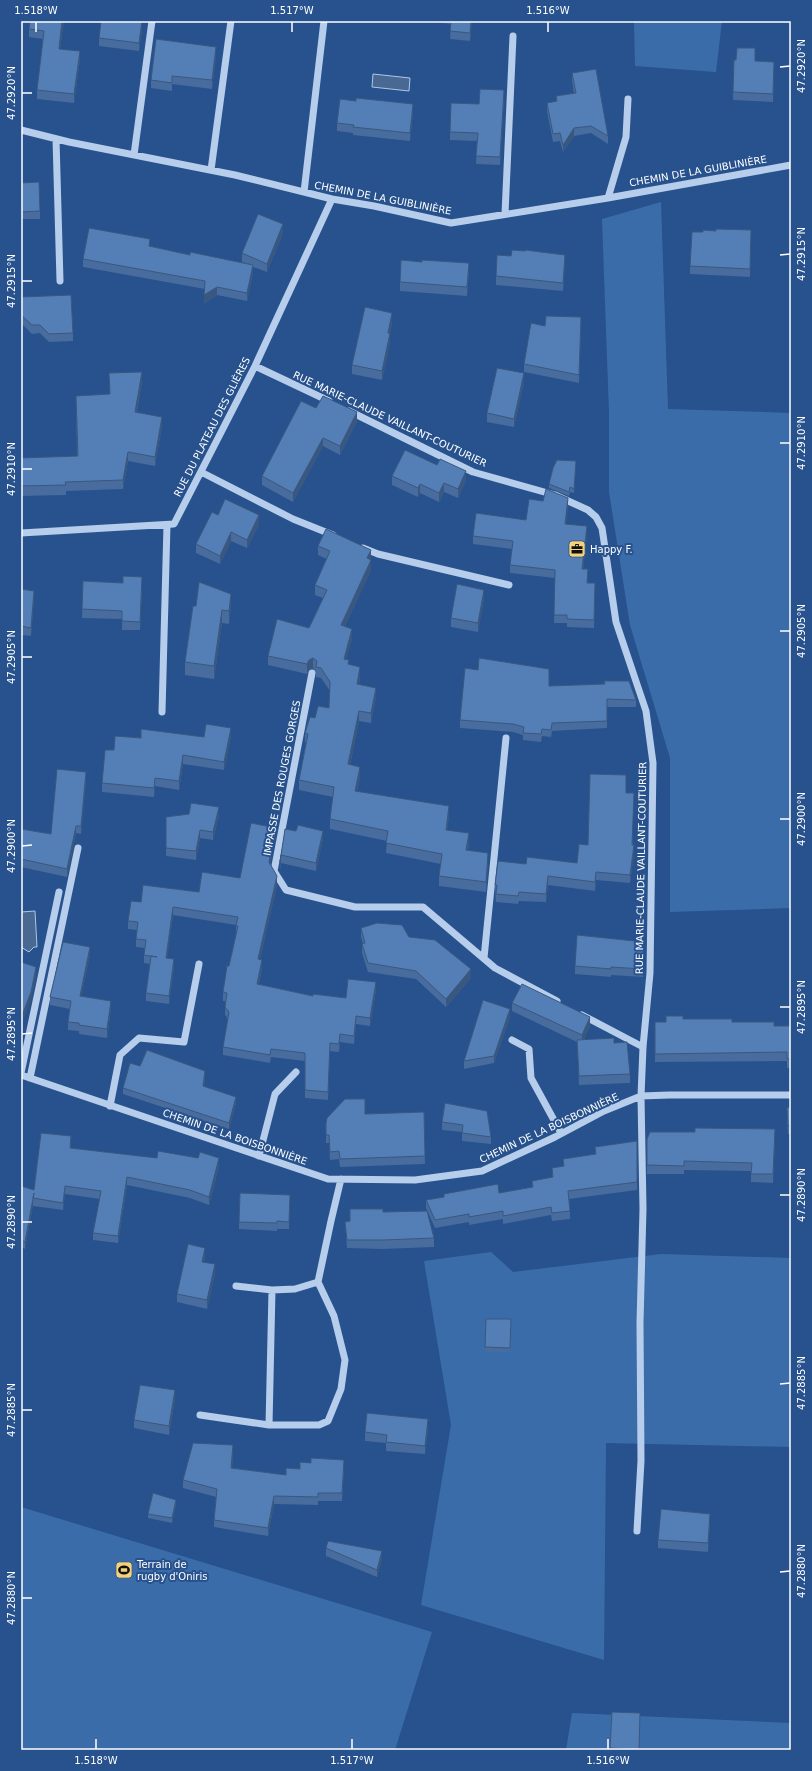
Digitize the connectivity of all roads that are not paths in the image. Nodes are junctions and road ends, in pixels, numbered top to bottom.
1 (152, 21) edge
2 (231, 21) edge
3 (324, 21) edge
4 (513, 36) dead end
5 (628, 99) dead end
6 (21, 130) edge
7 (56, 139) junction
8 (134, 155) junction
9 (791, 165) edge
10 (211, 170) junction
11 (304, 192) junction
12 (608, 198) junction
13 (332, 199) junction
14 (504, 214) junction
15 (60, 281) dead end
16 (255, 366) junction
17 (202, 472) junction
18 (167, 524) junction
19 (21, 533) edge
20 (343, 539) edge
21 (357, 545) edge
22 (508, 585) dead end
23 (312, 673) dead end
24 (162, 712) dead end
25 (506, 738) dead end
26 (78, 848) dead end
27 (60, 892) dead end
28 (484, 958) junction
29 (199, 964) dead end
30 (566, 1006) edge
31 (572, 1010) edge
32 (512, 1040) dead end
33 (643, 1047) junction
34 (296, 1072) dead end
35 (21, 1074) edge
36 (30, 1078) junction
37 (791, 1095) edge
38 (641, 1096) junction
39 (110, 1106) junction
40 (561, 1134) junction
41 (259, 1156) junction
42 (341, 1179) junction
43 (318, 1282) junction
44 (236, 1286) dead end
45 (272, 1290) junction
46 (200, 1415) dead end
47 (269, 1426) junction
48 (636, 1531) dead end

1 - 8 street
2 - 10 street
3 - 11 street
4 - 14 street
5 - 12 street
6 - 7 street, CHEMIN DE LA GUIBLINIÈRE
7 - 8 street, CHEMIN DE LA GUIBLINIÈRE
7 - 15 street
8 - 10 street, CHEMIN DE LA GUIBLINIÈRE
9 - 12 street, CHEMIN DE LA GUIBLINIÈRE
10 - 11 street, CHEMIN DE LA GUIBLINIÈRE
11 - 13 street, CHEMIN DE LA GUIBLINIÈRE
12 - 14 street, CHEMIN DE LA GUIBLINIÈRE
13 - 14 street, CHEMIN DE LA GUIBLINIÈRE
13 - 16 street, RUE DU PLATEAU DES GLIÈRES
16 - 17 street, RUE DU PLATEAU DES GLIÈRES
16 - 33 street, RUE MARIE-CLAUDE VAILLANT-COUTURIER
17 - 18 street, RUE DU PLATEAU DES GLIÈRES
17 - 20 street
18 - 19 street
18 - 24 street
21 - 22 street
23 - 28 street, IMPASSE DES ROUGES GORGES
25 - 28 street
26 - 36 street
27 - 35 street
28 - 30 street, IMPASSE DES ROUGES GORGES
29 - 39 street
31 - 33 street
32 - 40 street
33 - 38 street, RUE MARIE-CLAUDE VAILLANT-COUTURIER
34 - 41 street
35 - 36 street, CHEMIN DE LA BOISBONNIÈRE
36 - 39 street, CHEMIN DE LA BOISBONNIÈRE
37 - 38 street, CHEMIN DE LA BOISBONNIÈRE
38 - 40 street, CHEMIN DE LA BOISBONNIÈRE
38 - 48 street, RUE MARIE-CLAUDE VAILLANT-COUTURIER
39 - 41 street, CHEMIN DE LA BOISBONNIÈRE
40 - 42 street, CHEMIN DE LA BOISBONNIÈRE
41 - 42 street, CHEMIN DE LA BOISBONNIÈRE
42 - 43 street
43 - 45 street
43 - 47 street
44 - 45 street
45 - 47 street
46 - 47 street

